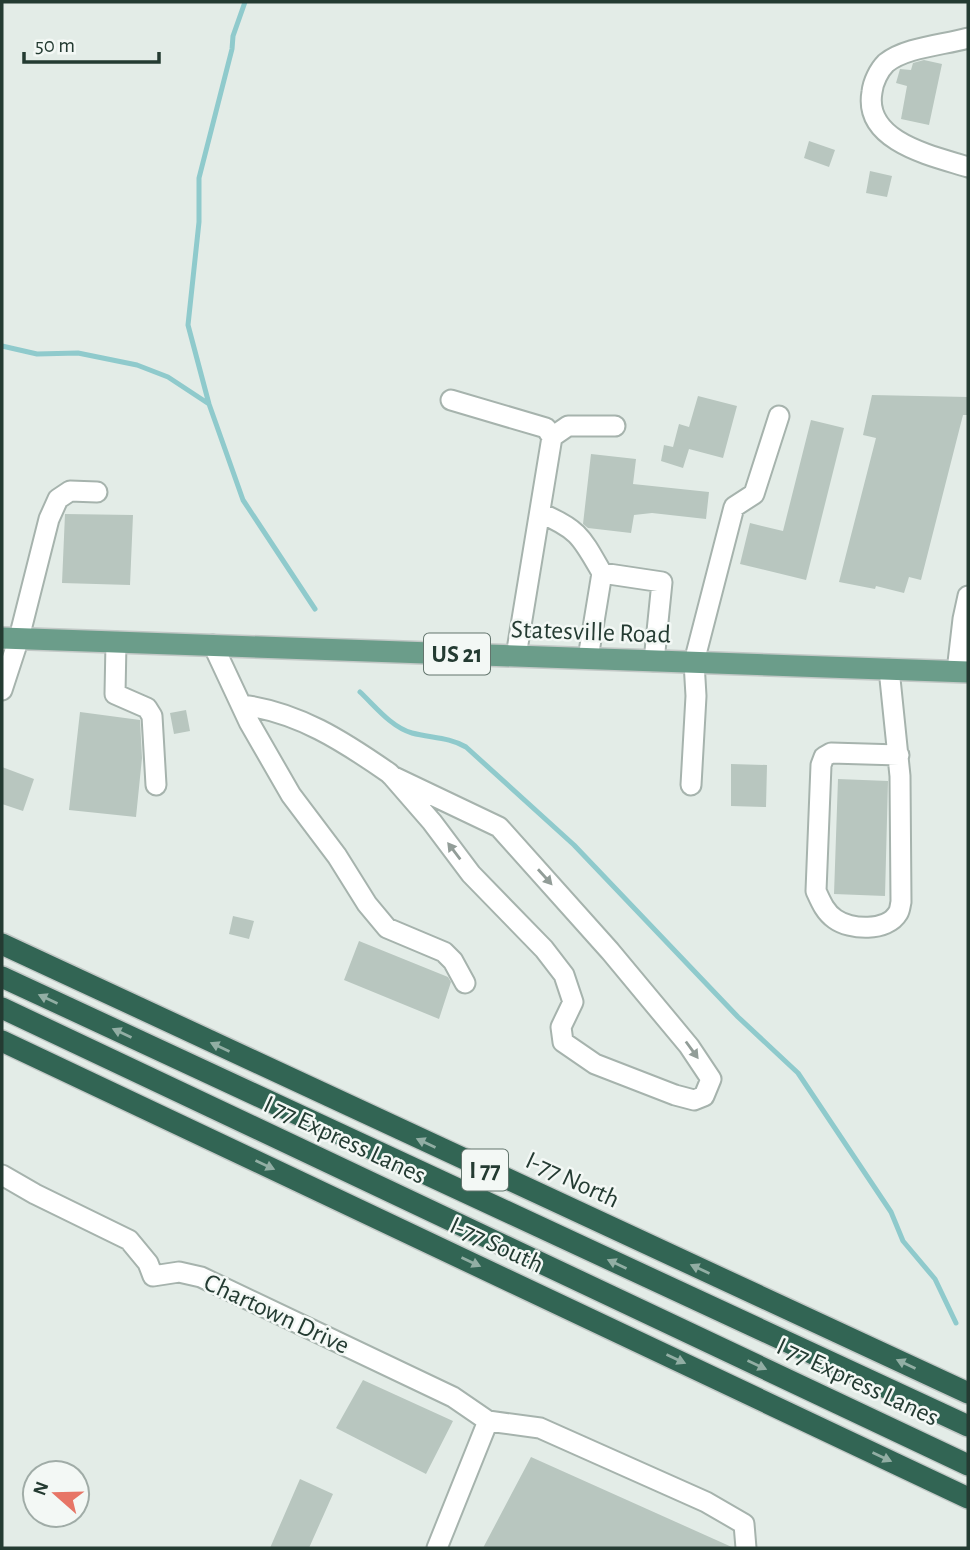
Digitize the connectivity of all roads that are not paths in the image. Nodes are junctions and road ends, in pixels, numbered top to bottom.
1 (968, 38) edge
2 (968, 167) edge
3 (451, 400) dead end
4 (779, 416) dead end
5 (615, 426) dead end
6 (552, 438) junction
7 (97, 492) dead end
8 (540, 513) junction
9 (602, 573) junction
10 (968, 597) edge
11 (10, 638) edge
12 (116, 642) junction
13 (213, 645) junction
14 (516, 656) junction
15 (588, 658) junction
16 (654, 661) junction
17 (694, 662) junction
18 (889, 669) junction
19 (963, 672) edge
20 (2, 690) edge
21 (242, 705) junction
22 (899, 755) junction
23 (392, 776) junction
24 (156, 785) dead end
25 (691, 785) dead end
26 (2, 944) edge
27 (2, 977) edge
28 (464, 983) dead end
29 (2, 1008) edge
30 (2, 1041) edge
31 (137, 1104) junction
32 (2, 1175) edge
33 (363, 1178) junction
34 (968, 1393) edge
35 (488, 1421) junction
36 (968, 1426) edge
37 (968, 1465) edge
38 (968, 1498) edge
39 (437, 1548) edge
40 (746, 1548) edge

1 - 2 street
3 - 6 street
4 - 17 street
5 - 6 street
6 - 8 street
7 - 11 street
8 - 9 street
8 - 14 street
9 - 15 street
9 - 16 street
10 - 19 street
11 - 12 main road, Statesville Road / US 21
11 - 20 street
12 - 13 main road, Statesville Road / US 21
12 - 24 street
13 - 14 main road, Statesville Road / US 21
13 - 21 street
14 - 15 main road, Statesville Road / US 21
15 - 16 main road, Statesville Road / US 21
16 - 17 main road, Statesville Road / US 21
17 - 18 main road, Statesville Road / US 21
17 - 25 street
18 - 19 main road, Statesville Road / US 21
18 - 22 street
21 - 23 street
21 - 28 street
22 - 22 street
23 -> 23 street
34 -> 26 highway, I-77 North / I 77
36 -> 27 highway, I 77 Express Lanes / I 77
29 - 33 highway, I 77 Express Lanes / I 77
30 - 31 highway, I-77 South
31 - 33 highway
31 -> 38 highway, I-77 South
32 - 35 street, Chartown Drive
33 -> 37 highway, I 77 Express Lanes / I 77
35 - 39 street
35 - 40 street

